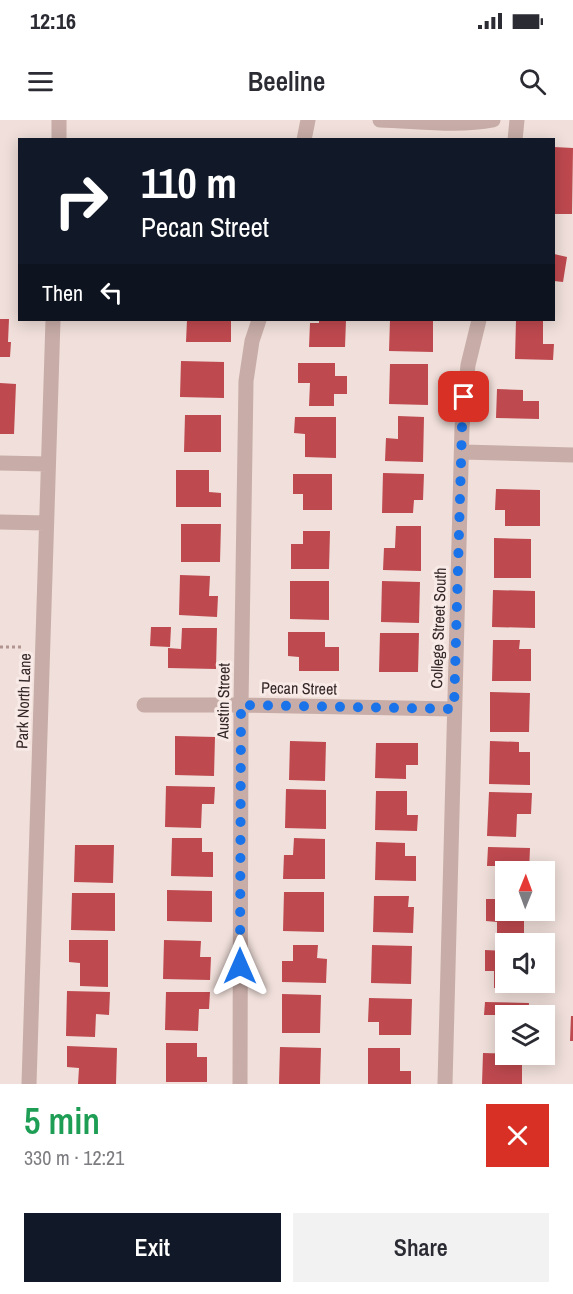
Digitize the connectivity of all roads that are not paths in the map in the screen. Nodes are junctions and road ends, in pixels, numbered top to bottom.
1 (59, 120) edge
2 (308, 120) edge
3 (380, 120) edge
4 (494, 120) edge
5 (517, 120) edge
6 (59, 138) edge
7 (304, 138) edge
8 (515, 138) edge
9 (53, 321) edge
10 (259, 321) edge
11 (479, 321) edge
12 (462, 452) junction
13 (573, 455) edge
14 (0, 463) edge
15 (48, 464) junction
16 (0, 522) edge
17 (46, 523) junction
18 (144, 705) dead end
19 (241, 705) junction
20 (454, 709) junction
21 (29, 1084) edge
22 (240, 1084) edge
23 (445, 1084) edge

1 - 6 street
2 - 7 street
3 - 4 street
5 - 8 street
9 - 15 street, Park North Lane
10 - 19 street, Austin Street
11 - 12 street, College Street South
12 - 13 street
12 - 20 street, College Street South
14 - 15 street
15 - 17 street, Park North Lane
16 - 17 street
17 - 21 street, Park North Lane
18 - 19 street, Pecan Street
19 - 20 street, Pecan Street
19 - 22 street, Austin Street
20 - 23 street, College Street South

